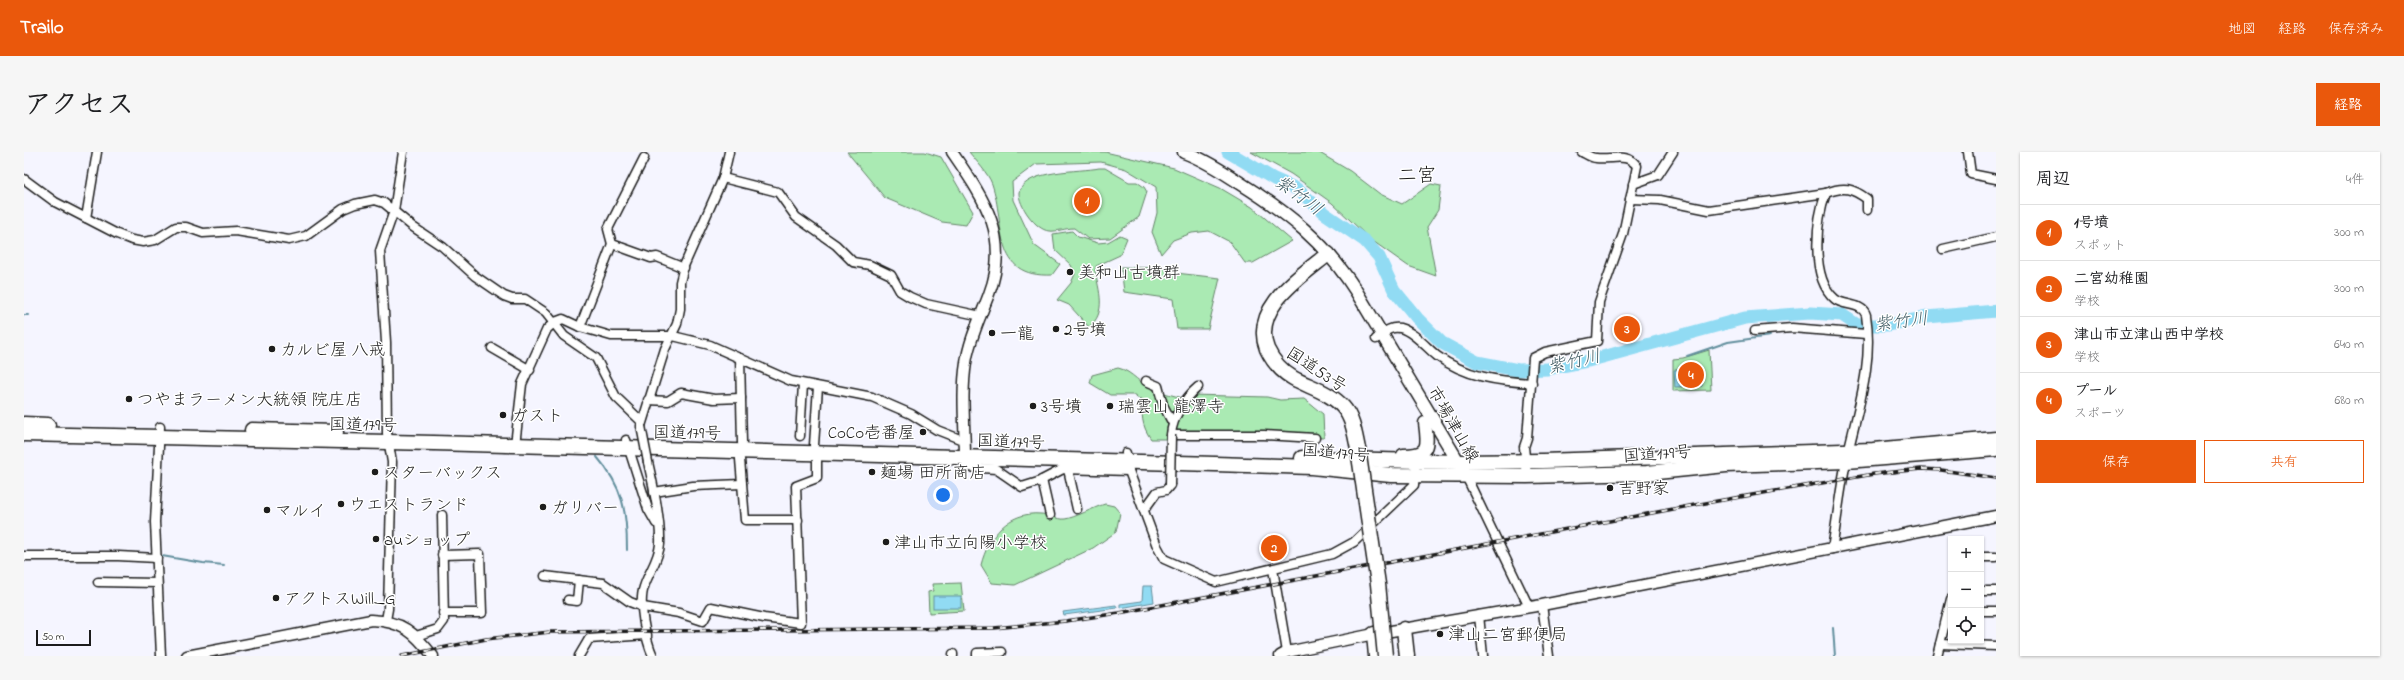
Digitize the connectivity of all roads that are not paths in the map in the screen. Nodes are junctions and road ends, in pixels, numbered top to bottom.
1 (97, 152) edge
2 (403, 152) edge
3 (729, 152) edge
4 (952, 152) edge
5 (1184, 152) edge
6 (1582, 152) edge
7 (1673, 152) edge
8 (1968, 152) edge
9 (644, 158) dead end
10 (723, 178) junction
11 (24, 179) edge
12 (1996, 179) edge
13 (1633, 184) junction
14 (1826, 193) junction
15 (1630, 199) junction
16 (1866, 210) dead end
17 (394, 211) junction
18 (86, 218) junction
19 (1996, 237) edge
20 (612, 244) junction
21 (1944, 249) dead end
22 (1328, 254) junction
23 (684, 268) junction
24 (981, 316) junction
25 (555, 322) junction
26 (580, 327) junction
27 (1755, 331) dead end
28 (1866, 334) junction
29 (672, 336) junction
30 (1379, 337) junction
31 (492, 348) dead end
32 (740, 358) junction
33 (530, 370) junction
34 (1533, 379) junction
35 (1146, 382) dead end
36 (803, 384) junction
37 (1198, 387) dead end
38 (818, 388) junction
39 (741, 398) junction
40 (648, 400) junction
41 (1172, 422) junction
42 (1425, 422) junction
43 (24, 424) edge
44 (641, 424) junction
45 (160, 432) junction
46 (24, 434) edge
47 (1171, 435) junction
48 (800, 436) dead end
49 (388, 438) junction
50 (1316, 438) dead end
51 (1996, 439) edge
52 (515, 441) junction
53 (742, 443) junction
54 (627, 444) junction
55 (816, 449) junction
56 (965, 449) junction
57 (1996, 449) edge
58 (1847, 456) junction
59 (740, 459) dead end
60 (1374, 459) junction
61 (1416, 460) junction
62 (1526, 461) junction
63 (1128, 462) junction
64 (1453, 462) junction
65 (1068, 469) junction
66 (1416, 475) junction
67 (1466, 476) junction
68 (1527, 476) junction
69 (1042, 480) junction
70 (742, 484) junction
71 (654, 492) junction
72 (1076, 509) dead end
73 (1144, 510) junction
74 (442, 515) dead end
75 (1050, 515) dead end
76 (1996, 516) edge
77 (798, 520) junction
78 (658, 527) junction
79 (1832, 548) junction
80 (442, 555) junction
81 (24, 556) edge
82 (1984, 557) edge
83 (1996, 557) edge
84 (157, 558) junction
85 (1273, 569) junction
86 (545, 576) dead end
87 (579, 580) junction
88 (98, 582) dead end
89 (157, 583) junction
90 (1984, 591) edge
91 (1996, 591) edge
92 (568, 600) dead end
93 (1542, 605) junction
94 (643, 607) junction
95 (1529, 607) junction
96 (1984, 611) edge
97 (1996, 612) edge
98 (443, 613) junction
99 (1479, 615) junction
100 (1948, 617) edge
101 (386, 620) junction
102 (1404, 629) junction
103 (1374, 634) junction
104 (647, 635) junction
105 (416, 636) junction
106 (1940, 644) junction
107 (1996, 646) edge
108 (1002, 652) dead end
109 (1283, 654) edge
110 (161, 656) edge
111 (187, 656) edge
112 (433, 656) edge
113 (579, 656) edge
114 (653, 656) edge
115 (977, 656) edge
116 (1376, 656) edge
117 (1385, 656) edge
118 (1407, 656) edge
119 (1483, 656) edge
120 (1549, 656) edge
121 (1937, 656) edge

1 - 18 street
2 - 17 street
3 - 10 street
4 - 24 street
5 - 22 main road, 市場津山線
6 - 13 street
7 - 13 street
8 - 12 street
9 - 20 street
10 - 23 street
10 - 24 street
11 - 18 street
13 - 15 street
14 - 15 street
14 - 16 street
14 - 28 street
15 - 34 street
17 - 18 street
17 - 25 street
17 - 49 street
19 - 21 street
20 - 23 street
20 - 26 street
22 - 30 main road, 市場津山線
22 - 117 highway, 国道53号, bridge
23 - 29 street
24 - 56 street
25 - 26 street
25 - 33 street
25 - 44 street
26 - 29 street
27 - 28 street
28 - 58 street
29 - 32 street
29 - 40 street
30 - 34 street
30 - 42 main road, 市場津山線
30 - 64 main road, 市場津山線
31 - 33 street
32 - 36 street
32 - 39 street
33 - 52 street
34 - 62 street
35 - 41 street
36 - 38 street
36 - 48 street
37 - 41 street
38 - 55 street
38 - 56 street
39 - 40 street
39 - 53 street
40 - 44 street
41 - 47 street
42 - 60 main road
42 - 64 main road, 市場津山線
43 - 45 highway, 国道179号
44 - 71 street, bridge
45 - 46 highway, 国道179号
45 - 49 highway, 国道179号
45 - 84 street
47 - 50 street
47 - 73 street, bridge
49 - 52 highway, 国道179号
49 - 101 street
51 - 58 highway, 国道179号
52 - 54 highway, 国道179号
53 - 54 highway, 国道179号
53 - 55 highway, 国道179号
54 - 55 highway, 国道179号
54 - 78 street
55 - 56 highway, 国道179号
55 - 77 street
56 - 63 highway, 国道179号
56 - 69 street
57 - 58 highway, 国道179号
58 - 62 highway, 国道179号
58 - 68 highway, 国道179号
58 - 79 street
59 - 70 street
60 - 61 highway, 国道179号
60 - 63 highway, 国道179号
61 - 64 highway, 国道179号
61 - 66 street
62 - 64 highway, 国道179号
62 - 68 street
63 - 65 street
63 - 66 highway, 国道179号
63 - 73 street
64 - 67 main road, 市場津山線
65 - 69 street
65 - 72 street
66 - 67 highway, 国道179号
66 - 85 street
67 - 68 highway, 国道179号
67 - 95 street
69 - 75 street
70 - 71 street
70 - 77 street
71 - 78 street
73 - 85 street
74 - 80 street
76 - 79 street
77 - 94 street
78 - 94 street
79 - 93 street
80 - 98 street
80 - 98 street
81 - 84 street
82 - 83 street
84 - 89 street
85 - 109 street
86 - 87 street
87 - 92 street
87 - 94 street
88 - 89 street
89 - 110 street
90 - 91 street
93 - 95 street
93 - 120 street
94 - 104 street
95 - 99 street
96 - 97 street
98 - 105 street
99 - 102 street
99 - 119 street
100 - 106 street
101 - 105 street
101 - 111 street
102 - 103 street
102 - 118 highway
103 - 109 street
103 - 116 highway
104 - 113 street
104 - 114 street
105 - 112 street
106 - 107 street
106 - 121 street
108 - 115 street

